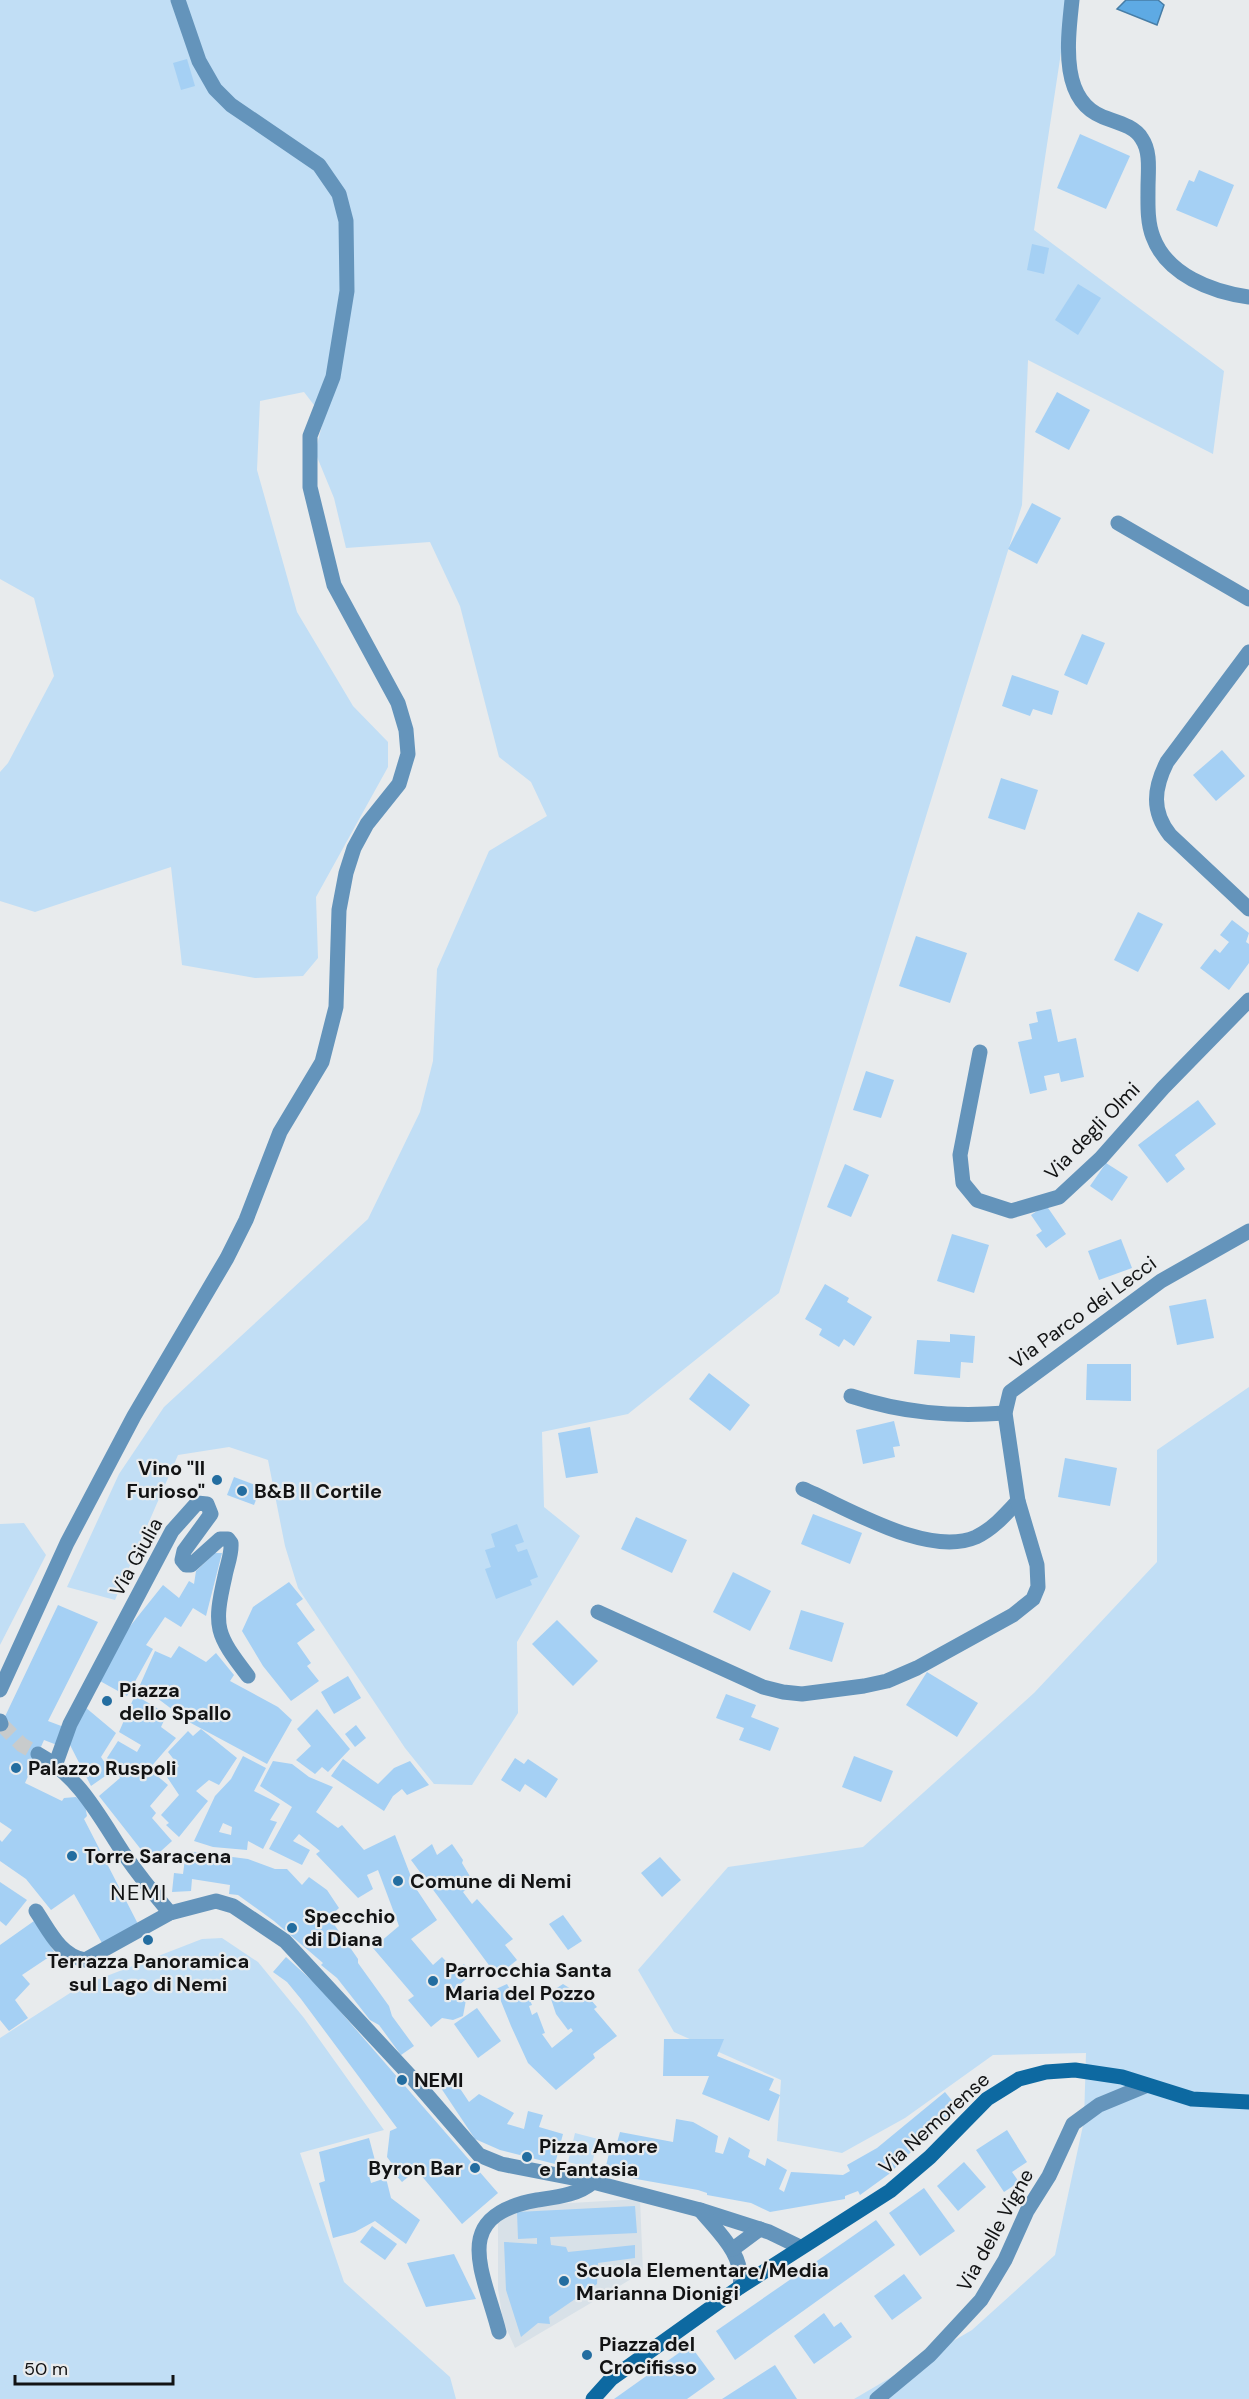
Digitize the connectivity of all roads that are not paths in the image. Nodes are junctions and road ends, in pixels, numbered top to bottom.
1 (178, 0) edge
2 (1072, 0) edge
3 (1249, 297) edge
4 (1118, 523) dead end
5 (1249, 599) edge
6 (1249, 652) edge
7 (1249, 909) edge
8 (1249, 1000) edge
9 (980, 1052) dead end
10 (1249, 1231) edge
11 (851, 1396) dead end
12 (1005, 1413) junction
13 (803, 1489) dead end
14 (1018, 1501) junction
15 (598, 1612) dead end
16 (248, 1676) dead end
17 (0, 1690) edge
18 (38, 1754) tunnel mouth
19 (56, 1763) junction
20 (36, 1911) dead end
21 (170, 1913) junction
22 (1145, 2086) junction
23 (1249, 2102) edge
24 (593, 2182) junction
25 (700, 2210) junction
26 (760, 2229) junction
27 (800, 2247) junction
28 (733, 2249) junction
29 (740, 2287) junction
30 (499, 2332) dead end
31 (593, 2399) edge
32 (877, 2399) edge

1 - 17 street
2 - 3 street
4 - 5 street
6 - 7 street
8 - 9 street, Via degli Olmi
10 - 12 street, Via Parco dei Lecci
11 - 12 street
12 - 14 street
13 - 14 street
14 - 15 street
16 - 19 street, Via Giulia
18 - 19 street
19 - 21 street
20 - 21 street
21 - 24 street
22 - 23 main road, Via Nemorense
22 - 27 main road, Via Nemorense
22 - 32 street, Via delle Vigne
24 - 25 street
24 - 30 street
25 - 26 street
25 - 28 street
26 - 27 street
26 - 28 street
27 - 29 main road, Via Nemorense
28 - 29 street
29 - 31 main road, Via Nemorense

